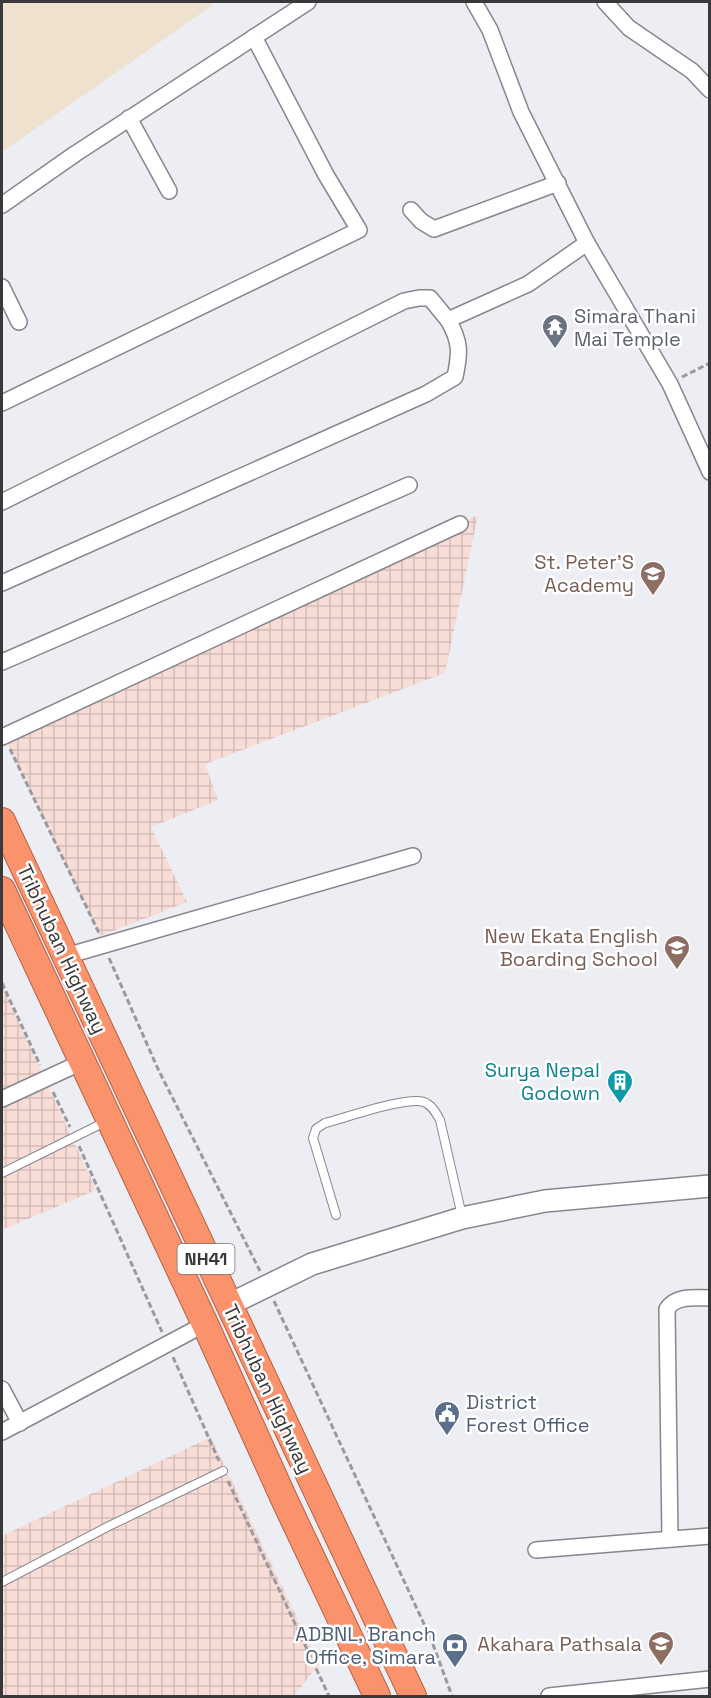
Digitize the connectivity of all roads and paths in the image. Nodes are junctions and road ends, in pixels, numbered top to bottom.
1 (308, 2) edge
2 (474, 2) edge
3 (605, 2) edge
4 (254, 37) junction
5 (710, 90) edge
6 (129, 118) junction
7 (558, 183) junction
8 (169, 191) dead end
9 (2, 205) edge
10 (411, 210) dead end
11 (587, 243) junction
12 (2, 287) edge
13 (448, 320) junction
14 (19, 322) dead end
15 (710, 363) edge
16 (670, 384) junction
17 (2, 403) edge
18 (710, 472) edge
19 (409, 485) dead end
20 (2, 502) edge
21 (460, 524) dead end
22 (2, 583) edge
23 (2, 662) edge
24 (3, 736) edge
25 (2, 821) edge
26 (413, 856) dead end
27 (2, 891) edge
28 (104, 946) junction
29 (66, 956) junction
30 (82, 1062) junction
31 (2, 1099) edge
32 (109, 1120) junction
33 (2, 1173) edge
34 (710, 1186) edge
35 (336, 1215) dead end
36 (462, 1218) junction
37 (268, 1286) junction
38 (710, 1298) edge
39 (228, 1305) junction
40 (205, 1324) junction
41 (2, 1389) edge
42 (20, 1423) junction
43 (2, 1432) edge
44 (223, 1471) dead end
45 (710, 1536) edge
46 (670, 1539) junction
47 (536, 1550) dead end
48 (2, 1582) edge
49 (710, 1679) edge
50 (651, 1691) edge
51 (377, 1696) edge
52 (412, 1696) edge
53 (452, 1696) edge
54 (549, 1696) edge

1 - 4 street
2 - 7 street
3 - 5 street
4 - 6 street
4 - 17 street
6 - 8 street
6 - 9 street
7 - 10 street
7 - 11 street
11 - 13 street
11 - 16 street
12 - 14 street
13 - 20 street
13 - 22 street
15 - 16 path
16 - 18 street
19 - 23 street
21 - 24 street
24 - 28 path
25 - 29 highway, Tribhuban Highway / NH41
26 - 28 street
27 - 30 highway, Tribhuban Highway / NH41
28 - 29 street
28 - 37 path
29 - 39 highway, Tribhuban Highway / NH41
30 - 31 street
30 - 32 highway, Tribhuban Highway / NH41
32 - 33 lane
32 - 40 highway, Tribhuban Highway / NH41
34 - 36 main road
35 - 36 lane
36 - 37 main road
37 - 39 main road
37 - 53 path
38 - 46 street
39 - 52 highway, Tribhuban Highway / NH41
40 - 42 street
40 - 51 highway, Tribhuban Highway / NH41
41 - 42 street
42 - 43 street
44 - 48 lane
45 - 46 street
46 - 47 street
49 - 50 street
50 - 54 street

